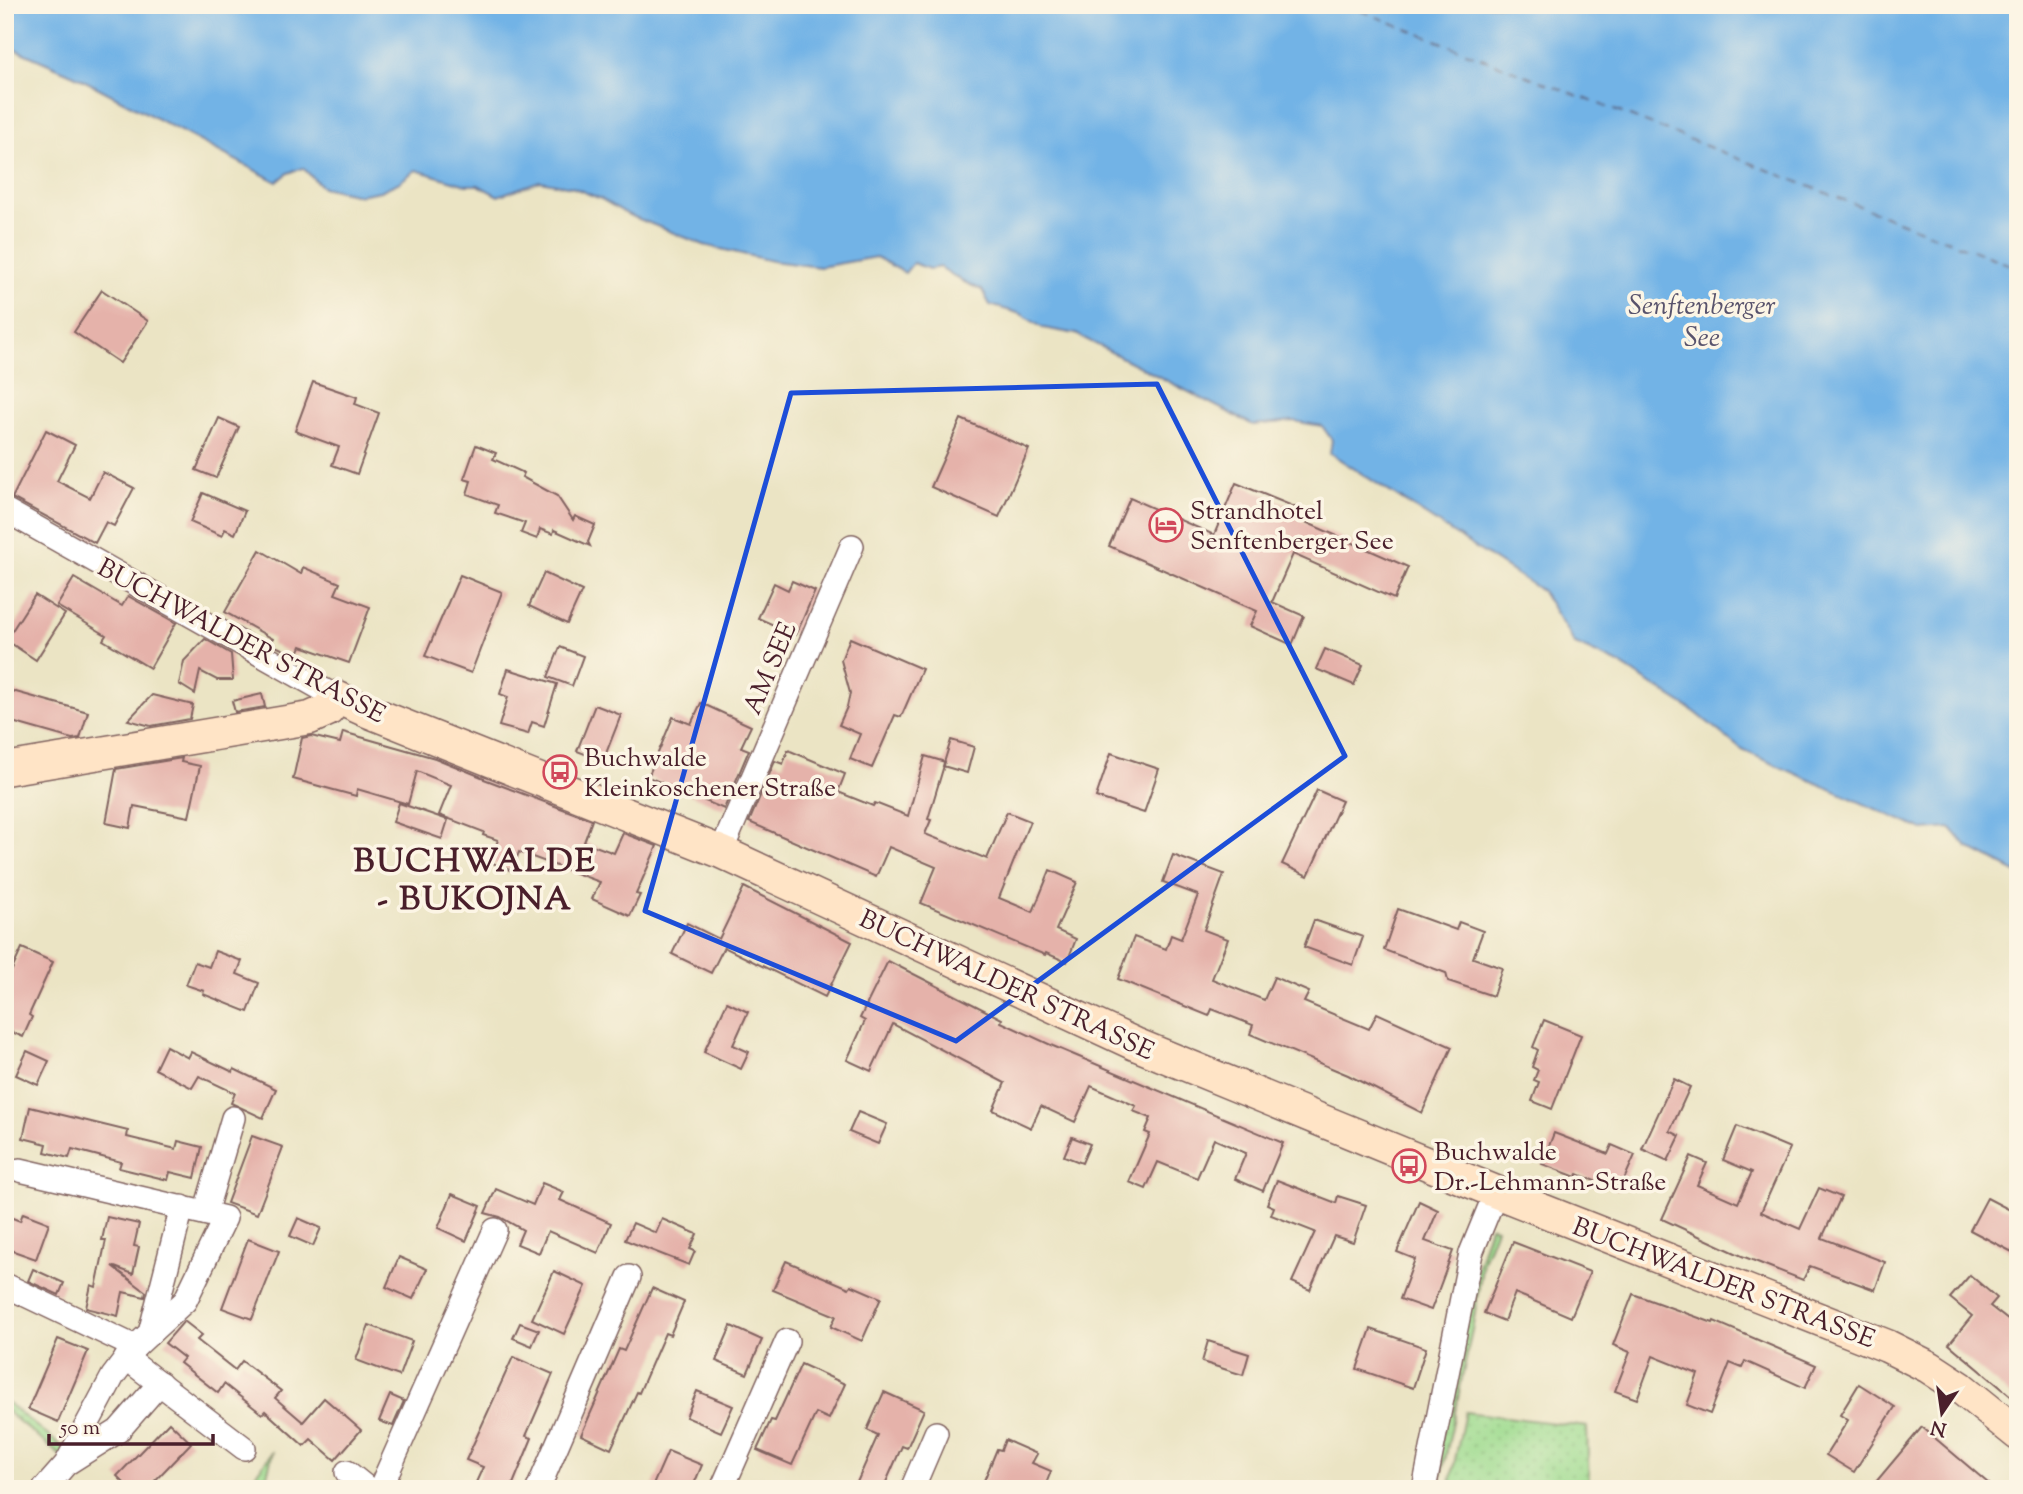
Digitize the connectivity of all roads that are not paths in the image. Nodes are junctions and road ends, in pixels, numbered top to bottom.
1 (5, 510) edge
2 (852, 546) dead end
3 (336, 697) junction
4 (5, 769) edge
5 (721, 852) junction
6 (233, 1118) dead end
7 (20, 1170) dead end
8 (1496, 1192) junction
9 (181, 1207) junction
10 (205, 1213) junction
11 (495, 1230) dead end
12 (629, 1278) dead end
13 (5, 1285) edge
14 (787, 1341) dead end
15 (137, 1346) junction
16 (160, 1383) junction
17 (936, 1433) dead end
18 (2018, 1434) edge
19 (244, 1448) dead end
20 (66, 1464) junction
21 (347, 1472) dead end
22 (44, 1489) edge
23 (368, 1489) edge
24 (380, 1489) edge
25 (538, 1489) edge
26 (722, 1489) edge
27 (912, 1489) edge
28 (1424, 1489) edge

1 - 3 street, BUCHWALDER STRASSE
2 - 5 street, AM SEE
3 - 4 street
3 - 5 street, BUCHWALDER STRASSE
5 - 8 street, BUCHWALDER STRASSE
6 - 10 street
7 - 9 street
8 - 18 street, BUCHWALDER STRASSE
8 - 28 street
9 - 10 street
9 - 15 street
10 - 15 street
11 - 24 street
12 - 25 street
13 - 15 street
14 - 26 street
15 - 16 street
15 - 20 street
16 - 19 street
16 - 20 street
17 - 27 street
20 - 22 street
21 - 23 street

